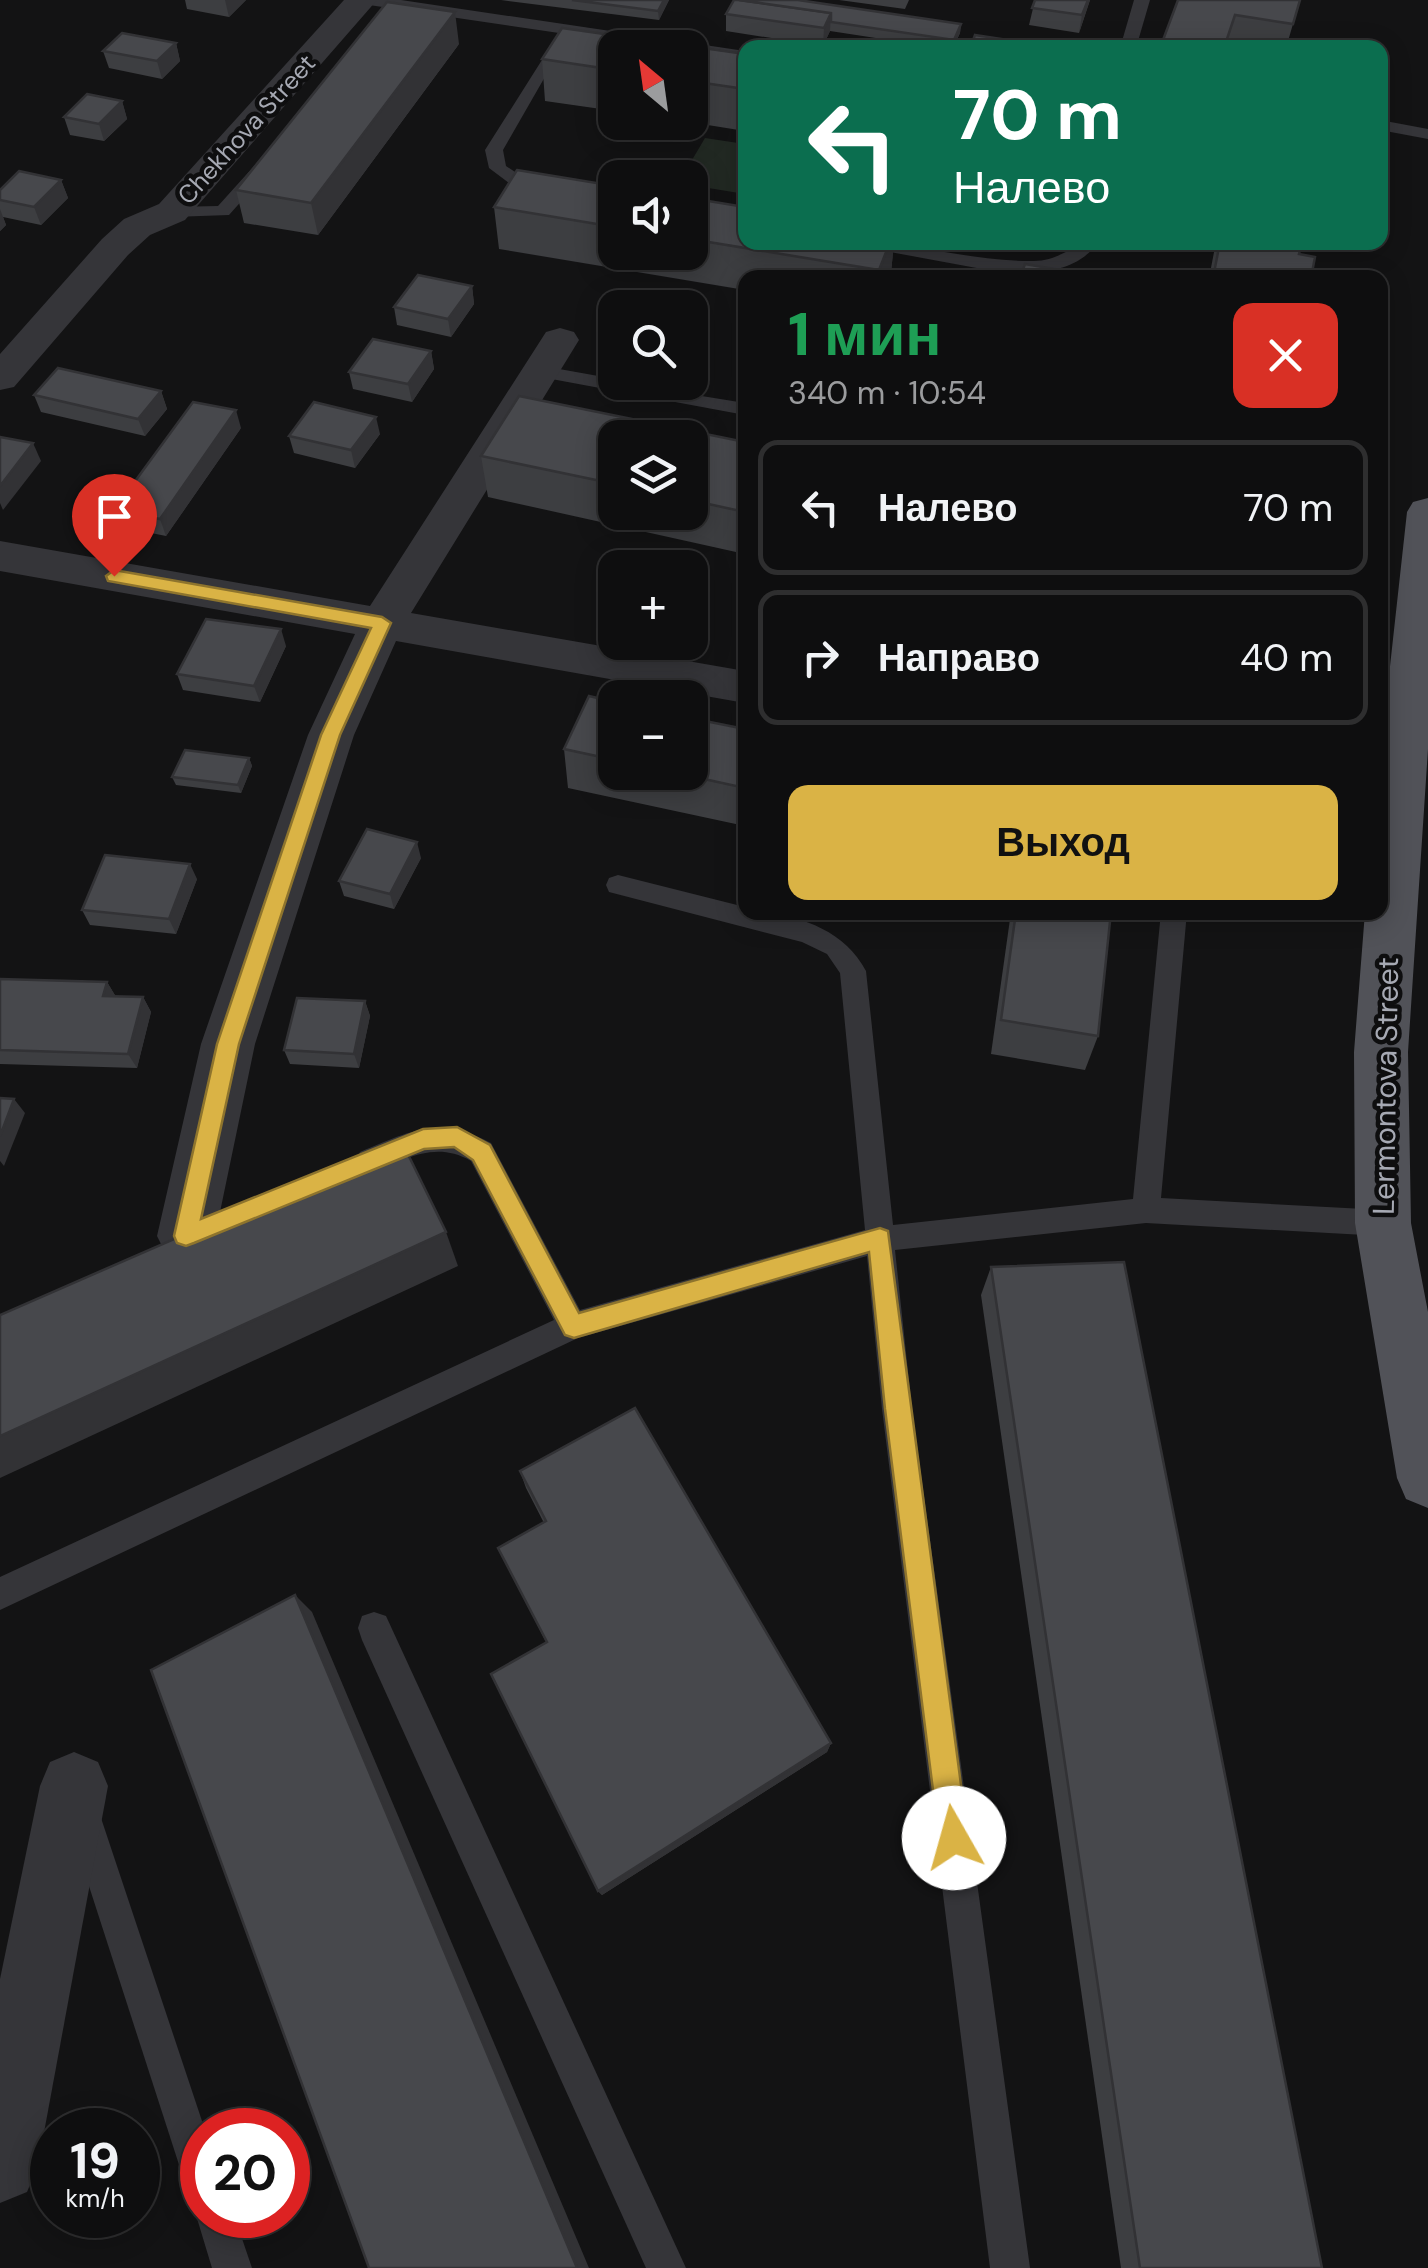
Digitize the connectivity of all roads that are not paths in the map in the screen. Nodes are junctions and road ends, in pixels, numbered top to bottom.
1 (369, 0) edge
2 (1142, 0) edge
3 (384, 8) edge
4 (568, 28) junction
5 (1130, 40) edge
6 (738, 55) edge
7 (1388, 126) edge
8 (1428, 134) edge
9 (268, 161) edge
10 (598, 196) edge
11 (172, 212) junction
12 (896, 250) edge
13 (1085, 250) edge
14 (981, 270) edge
15 (1012, 270) edge
16 (548, 356) joint
17 (0, 378) edge
18 (738, 407) edge
19 (1428, 512) edge
20 (0, 556) edge
21 (382, 623) junction
22 (738, 686) edge
23 (1401, 824) edge
24 (618, 885) dead end
25 (738, 915) edge
26 (757, 920) edge
27 (1173, 920) edge
28 (350, 1169) edge
29 (1146, 1210) junction
30 (1382, 1223) junction
31 (187, 1236) edge
32 (880, 1239) junction
33 (574, 1326) junction
34 (1428, 1478) edge
35 (0, 1594) edge
36 (374, 1628) dead end
37 (74, 1786) joint
38 (180, 2110) edge
39 (0, 2165) edge
40 (222, 2238) edge
41 (232, 2268) edge
42 (666, 2268) edge
43 (1010, 2268) edge

1 - 3 lane
2 - 5 lane
3 - 4 lane
3 - 11 street, Chekhova Street
4 - 6 lane
4 - 10 lane
7 - 8 lane
9 - 11 lane
11 - 17 street, Chekhova Street
12 - 14 lane
13 - 15 lane
16 - 18 lane
16 - 21 street
19 - 23 main road, Lermontova Street
20 - 21 street
21 - 22 street
21 - 31 street
23 - 30 main road, Lermontova Street
24 - 25 lane
26 - 32 lane
27 - 29 lane
28 - 33 lane
29 - 30 lane
29 - 32 lane
30 - 34 main road, Lermontova Street
32 - 33 lane
32 - 43 lane
33 - 35 lane
36 - 42 lane
37 - 38 lane
37 - 39 street
40 - 41 lane

